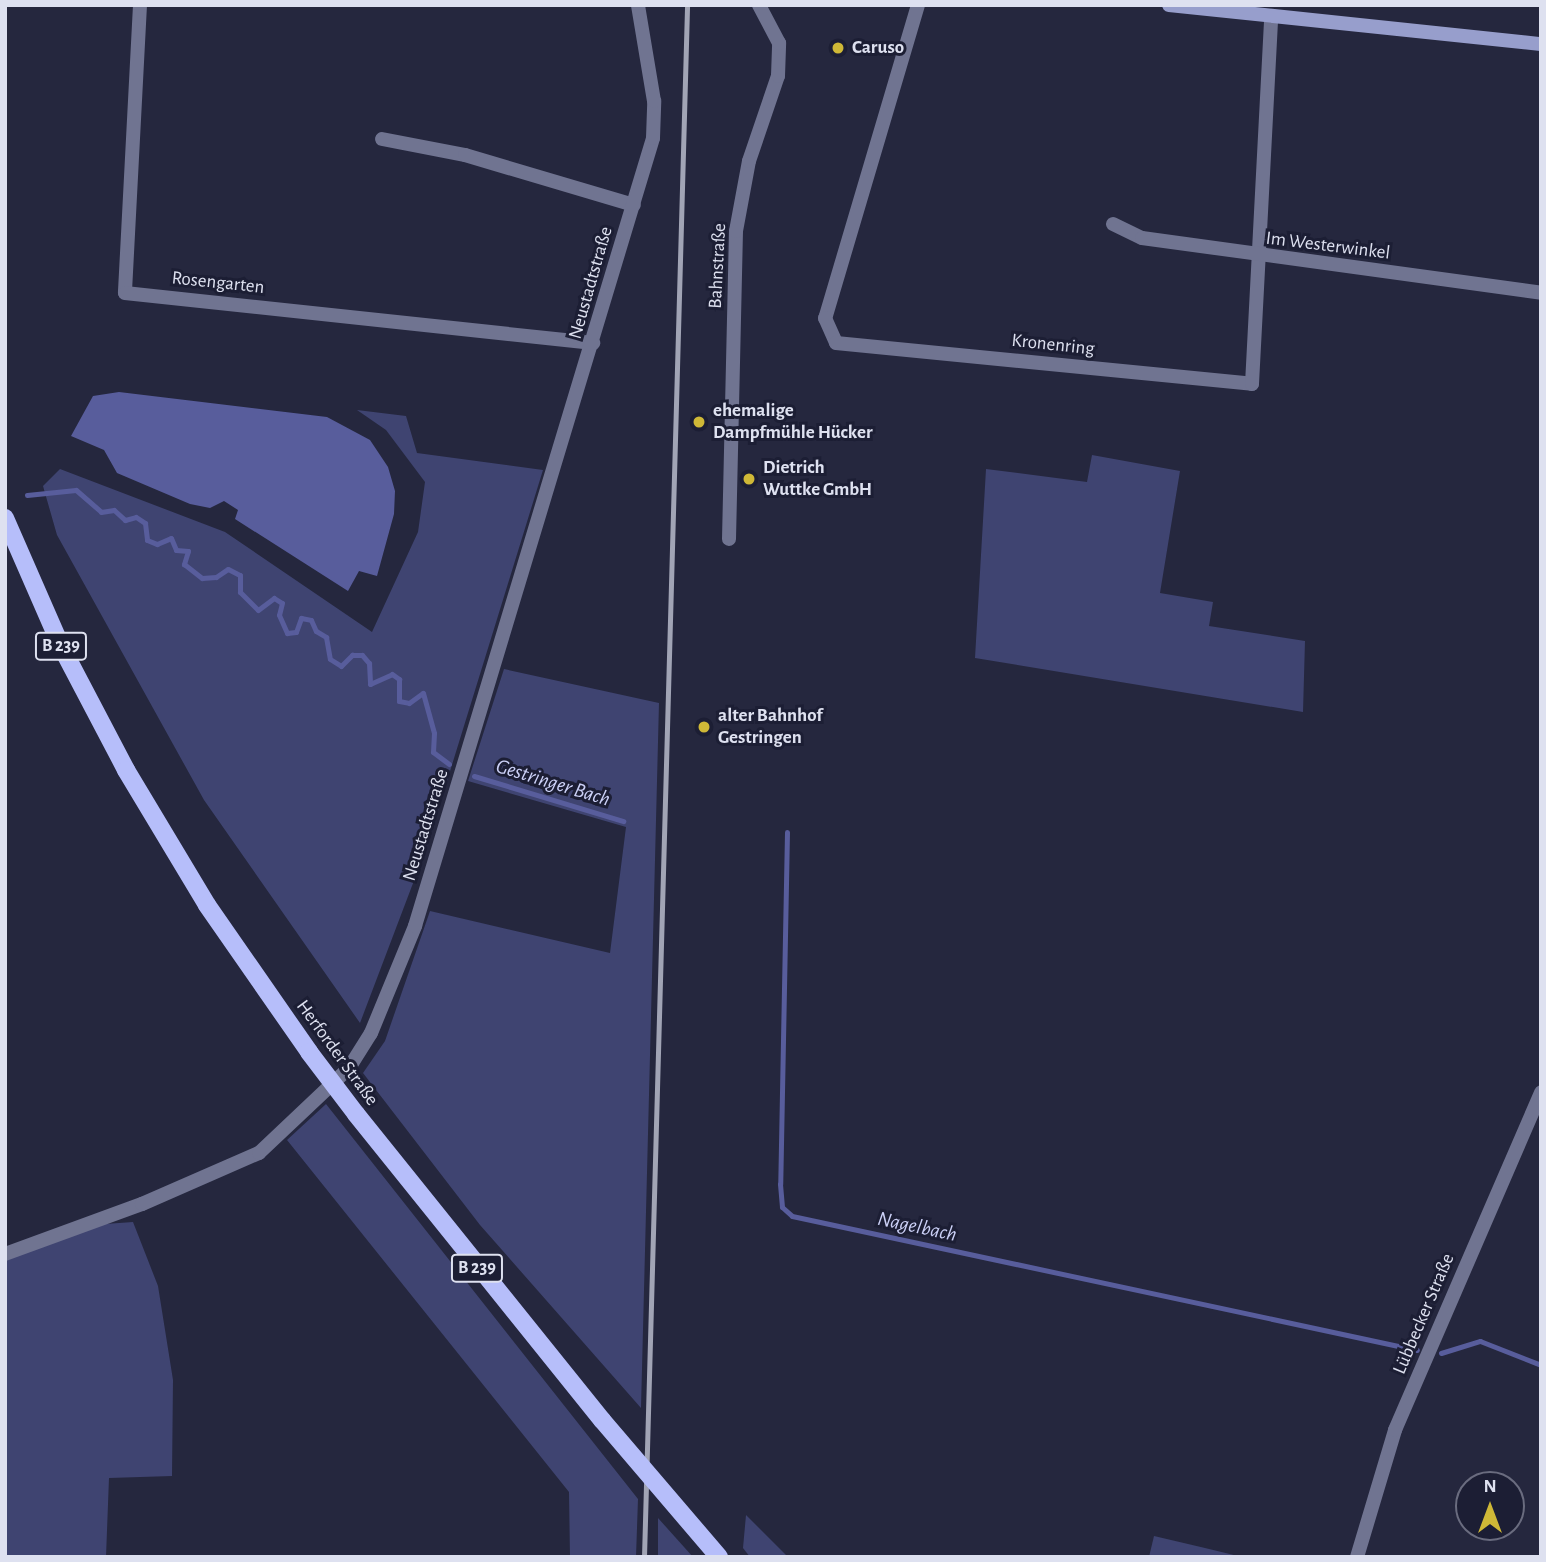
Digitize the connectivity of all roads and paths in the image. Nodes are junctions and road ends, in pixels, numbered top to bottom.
1 (140, 5) edge
2 (638, 5) edge
3 (760, 5) edge
4 (918, 5) edge
5 (1170, 5) edge
6 (1271, 16) junction
7 (1541, 44) edge
8 (382, 139) dead end
9 (634, 205) junction
10 (1113, 225) dead end
11 (1258, 256) junction
12 (1541, 293) edge
13 (593, 343) junction
14 (5, 518) edge
15 (729, 539) dead end
16 (1541, 1093) edge
17 (5, 1254) edge
18 (719, 1557) edge
19 (1357, 1557) edge

1 - 13 street, Rosengarten
2 - 9 street, Neustadtstraße
3 - 15 street, Bahnstraße
4 - 11 street, Kronenring
5 - 6 main road
6 - 7 main road
6 - 11 street, Kronenring
8 - 9 street, Neustadtstraße
9 - 13 street, Neustadtstraße
10 - 11 street, Im Westerwinkel
11 - 12 street, Im Westerwinkel
13 - 17 street, Neustadtstraße
14 - 18 main road, Herforder Straße / B 239, bridge
16 - 19 street, Lübbecker Straße

